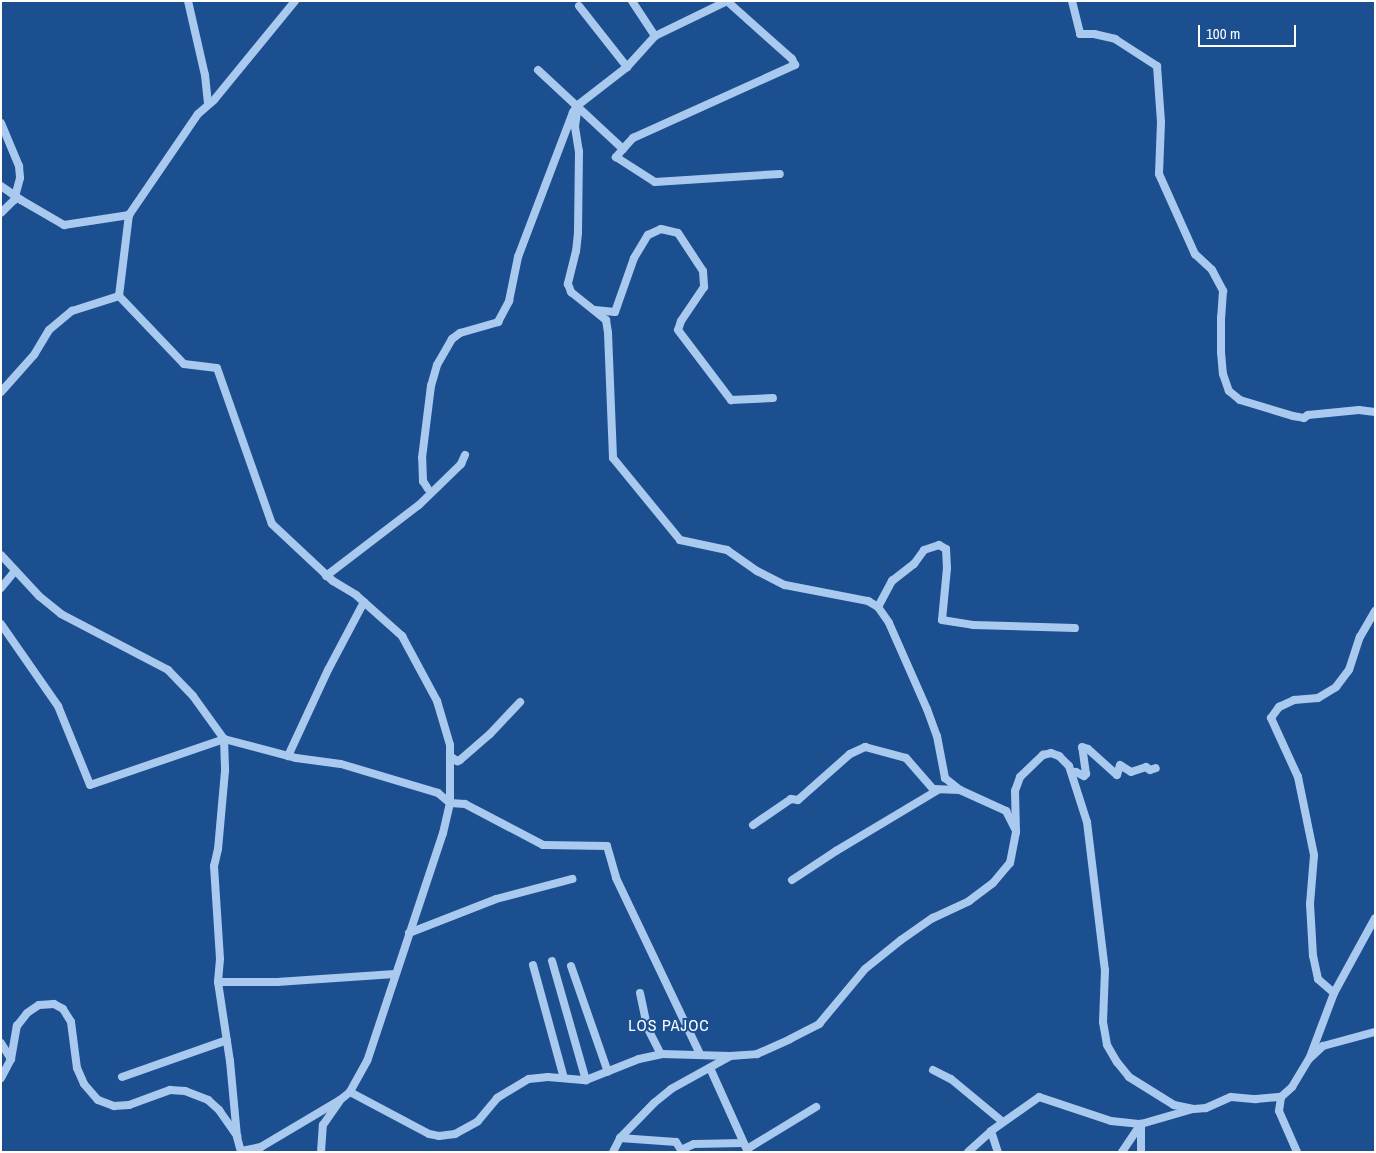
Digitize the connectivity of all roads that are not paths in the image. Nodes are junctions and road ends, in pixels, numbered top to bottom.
1 (188, 1) edge
2 (294, 1) edge
3 (632, 1) edge
4 (727, 1) edge
5 (1072, 1) edge
6 (579, 6) dead end
7 (655, 36) junction
8 (627, 67) junction
9 (538, 70) dead end
10 (208, 103) junction
11 (578, 105) junction
12 (1, 124) edge
13 (623, 149) junction
14 (780, 174) dead end
15 (1, 186) edge
16 (1, 213) edge
17 (129, 215) junction
18 (119, 296) junction
19 (593, 310) junction
20 (1, 392) edge
21 (773, 398) dead end
22 (1375, 412) edge
23 (465, 455) dead end
24 (428, 489) dead end
25 (1, 555) edge
26 (15, 571) junction
27 (326, 576) junction
28 (1, 588) edge
29 (364, 602) junction
30 (878, 606) junction
31 (1375, 611) edge
32 (1, 624) edge
33 (1075, 628) dead end
34 (520, 702) dead end
35 (224, 739) junction
36 (288, 756) junction
37 (450, 756) junction
38 (1156, 768) dead end
39 (1072, 773) junction
40 (938, 790) junction
41 (960, 790) junction
42 (450, 804) junction
43 (753, 826) dead end
44 (1016, 832) junction
45 (572, 879) dead end
46 (792, 880) dead end
47 (1375, 918) edge
48 (409, 933) junction
49 (552, 961) dead end
50 (532, 965) dead end
51 (570, 966) dead end
52 (395, 974) junction
53 (218, 982) junction
54 (640, 993) dead end
55 (1334, 993) junction
56 (1375, 1032) edge
57 (227, 1040) junction
58 (1, 1043) edge
59 (661, 1054) junction
60 (700, 1054) junction
61 (730, 1056) junction
62 (11, 1059) junction
63 (1309, 1059) junction
64 (710, 1068) junction
65 (933, 1070) dead end
66 (608, 1072) junction
67 (122, 1077) dead end
68 (1, 1078) edge
69 (564, 1078) junction
70 (586, 1080) junction
71 (350, 1092) junction
72 (1281, 1097) junction
73 (340, 1100) junction
74 (816, 1107) dead end
75 (1194, 1109) junction
76 (1003, 1122) junction
77 (1141, 1124) junction
78 (990, 1131) junction
79 (237, 1137) junction
80 (620, 1138) junction
81 (746, 1148) edge
82 (241, 1151) edge
83 (321, 1152) edge
84 (613, 1152) edge
85 (968, 1152) edge
86 (998, 1152) edge
87 (1122, 1152) edge
88 (1141, 1152) edge
89 (1297, 1152) edge

1 - 10 street
2 - 10 street
3 - 7 street
4 - 7 street
4 - 13 street
5 - 22 street
6 - 8 street
7 - 8 street
8 - 11 street
9 - 11 street
10 - 17 street
11 - 13 street
11 - 19 street
11 - 24 street
12 - 16 street
13 - 14 street
15 - 17 street, bridge
17 - 18 street
18 - 20 street
18 - 27 street
19 - 21 street
19 - 30 street
23 - 27 street
25 - 26 street
26 - 28 street
26 - 35 street
27 - 29 street
29 - 36 street
29 - 37 street
30 - 33 street
30 - 41 street
31 - 55 street
32 - 35 street
34 - 37 street
35 - 36 street
35 - 53 street
36 - 42 street
37 - 42 street
38 - 39 street
39 - 44 street
39 - 75 street
40 - 41 street
40 - 43 street
40 - 46 street
41 - 44 street
42 - 48 street
42 - 60 street
44 - 61 street
45 - 48 street
47 - 55 street
48 - 52 street
49 - 70 street
50 - 69 street
51 - 66 street
52 - 53 street
52 - 71 street
53 - 57 street
54 - 59 street
55 - 63 street
56 - 63 street
57 - 67 street
57 - 79 street
58 - 62 street
59 - 60 street
59 - 66 street
60 - 61 street
61 - 64 street
62 - 68 street
62 - 79 street
63 - 72 street
64 - 80 street
64 - 81 street
65 - 76 street
66 - 70 street
69 - 70 street
69 - 71 street
71 - 73 street
72 - 75 street
72 - 89 street
73 - 82 street
73 - 83 street
74 - 81 street
75 - 77 street
76 - 77 street
76 - 78 street
77 - 87 street
77 - 88 street
78 - 85 street
78 - 86 street
79 - 82 street
80 - 81 street
80 - 84 street

